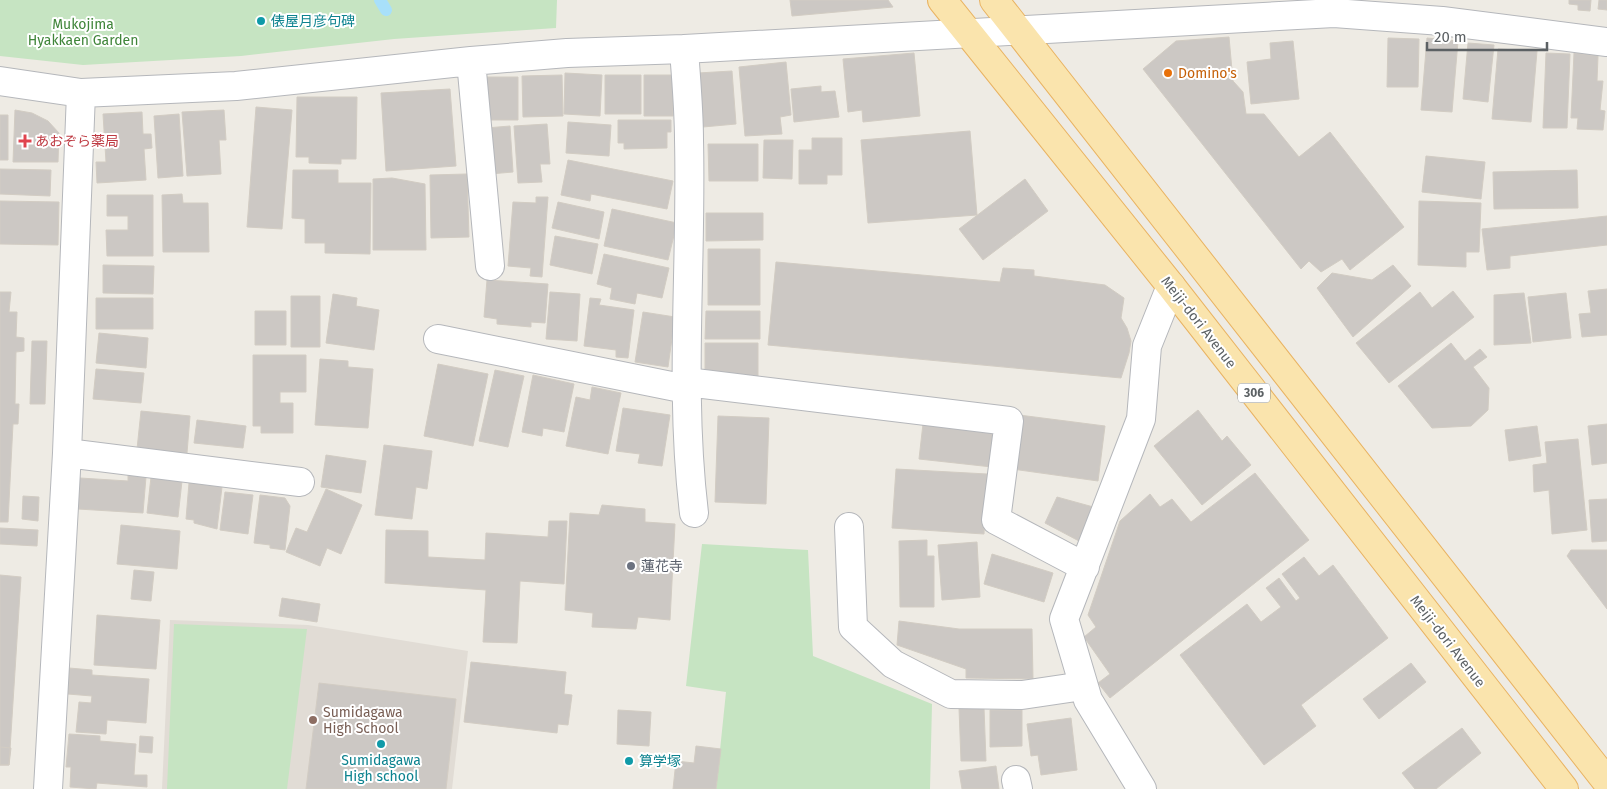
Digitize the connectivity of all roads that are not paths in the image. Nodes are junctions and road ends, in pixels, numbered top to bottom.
1 (942, 0) edge
2 (994, 0) edge
3 (1205, 10) edge
4 (1443, 10) edge
5 (1018, 31) junction
6 (967, 33) junction
7 (1607, 42) edge
8 (684, 49) junction
9 (471, 61) junction
10 (0, 81) edge
11 (81, 93) junction
12 (490, 266) dead end
13 (1171, 286) junction
14 (438, 339) dead end
15 (686, 389) junction
16 (66, 453) junction
17 (300, 482) dead end
18 (694, 512) dead end
19 (850, 527) dead end
20 (1085, 567) junction
21 (1083, 686) junction
22 (1604, 770) edge
23 (48, 789) edge
24 (1142, 789) edge
25 (1564, 789) edge

1 - 6 main road, Meiji-dori Avenue / 306
2 - 5 main road, 306
3 - 4 street
3 - 5 street
4 - 7 street
5 - 6 street
5 - 22 main road, 306
6 - 8 street
6 - 13 main road, Meiji-dori Avenue / 306
8 - 9 street
8 - 15 street
9 - 11 street
9 - 12 street
10 - 11 street
11 - 16 street
13 - 20 street
13 - 25 main road, Meiji-dori Avenue / 306
14 - 15 street
15 - 18 street
15 - 20 street
16 - 17 street
16 - 23 street
19 - 21 street
20 - 21 street
21 - 24 street

